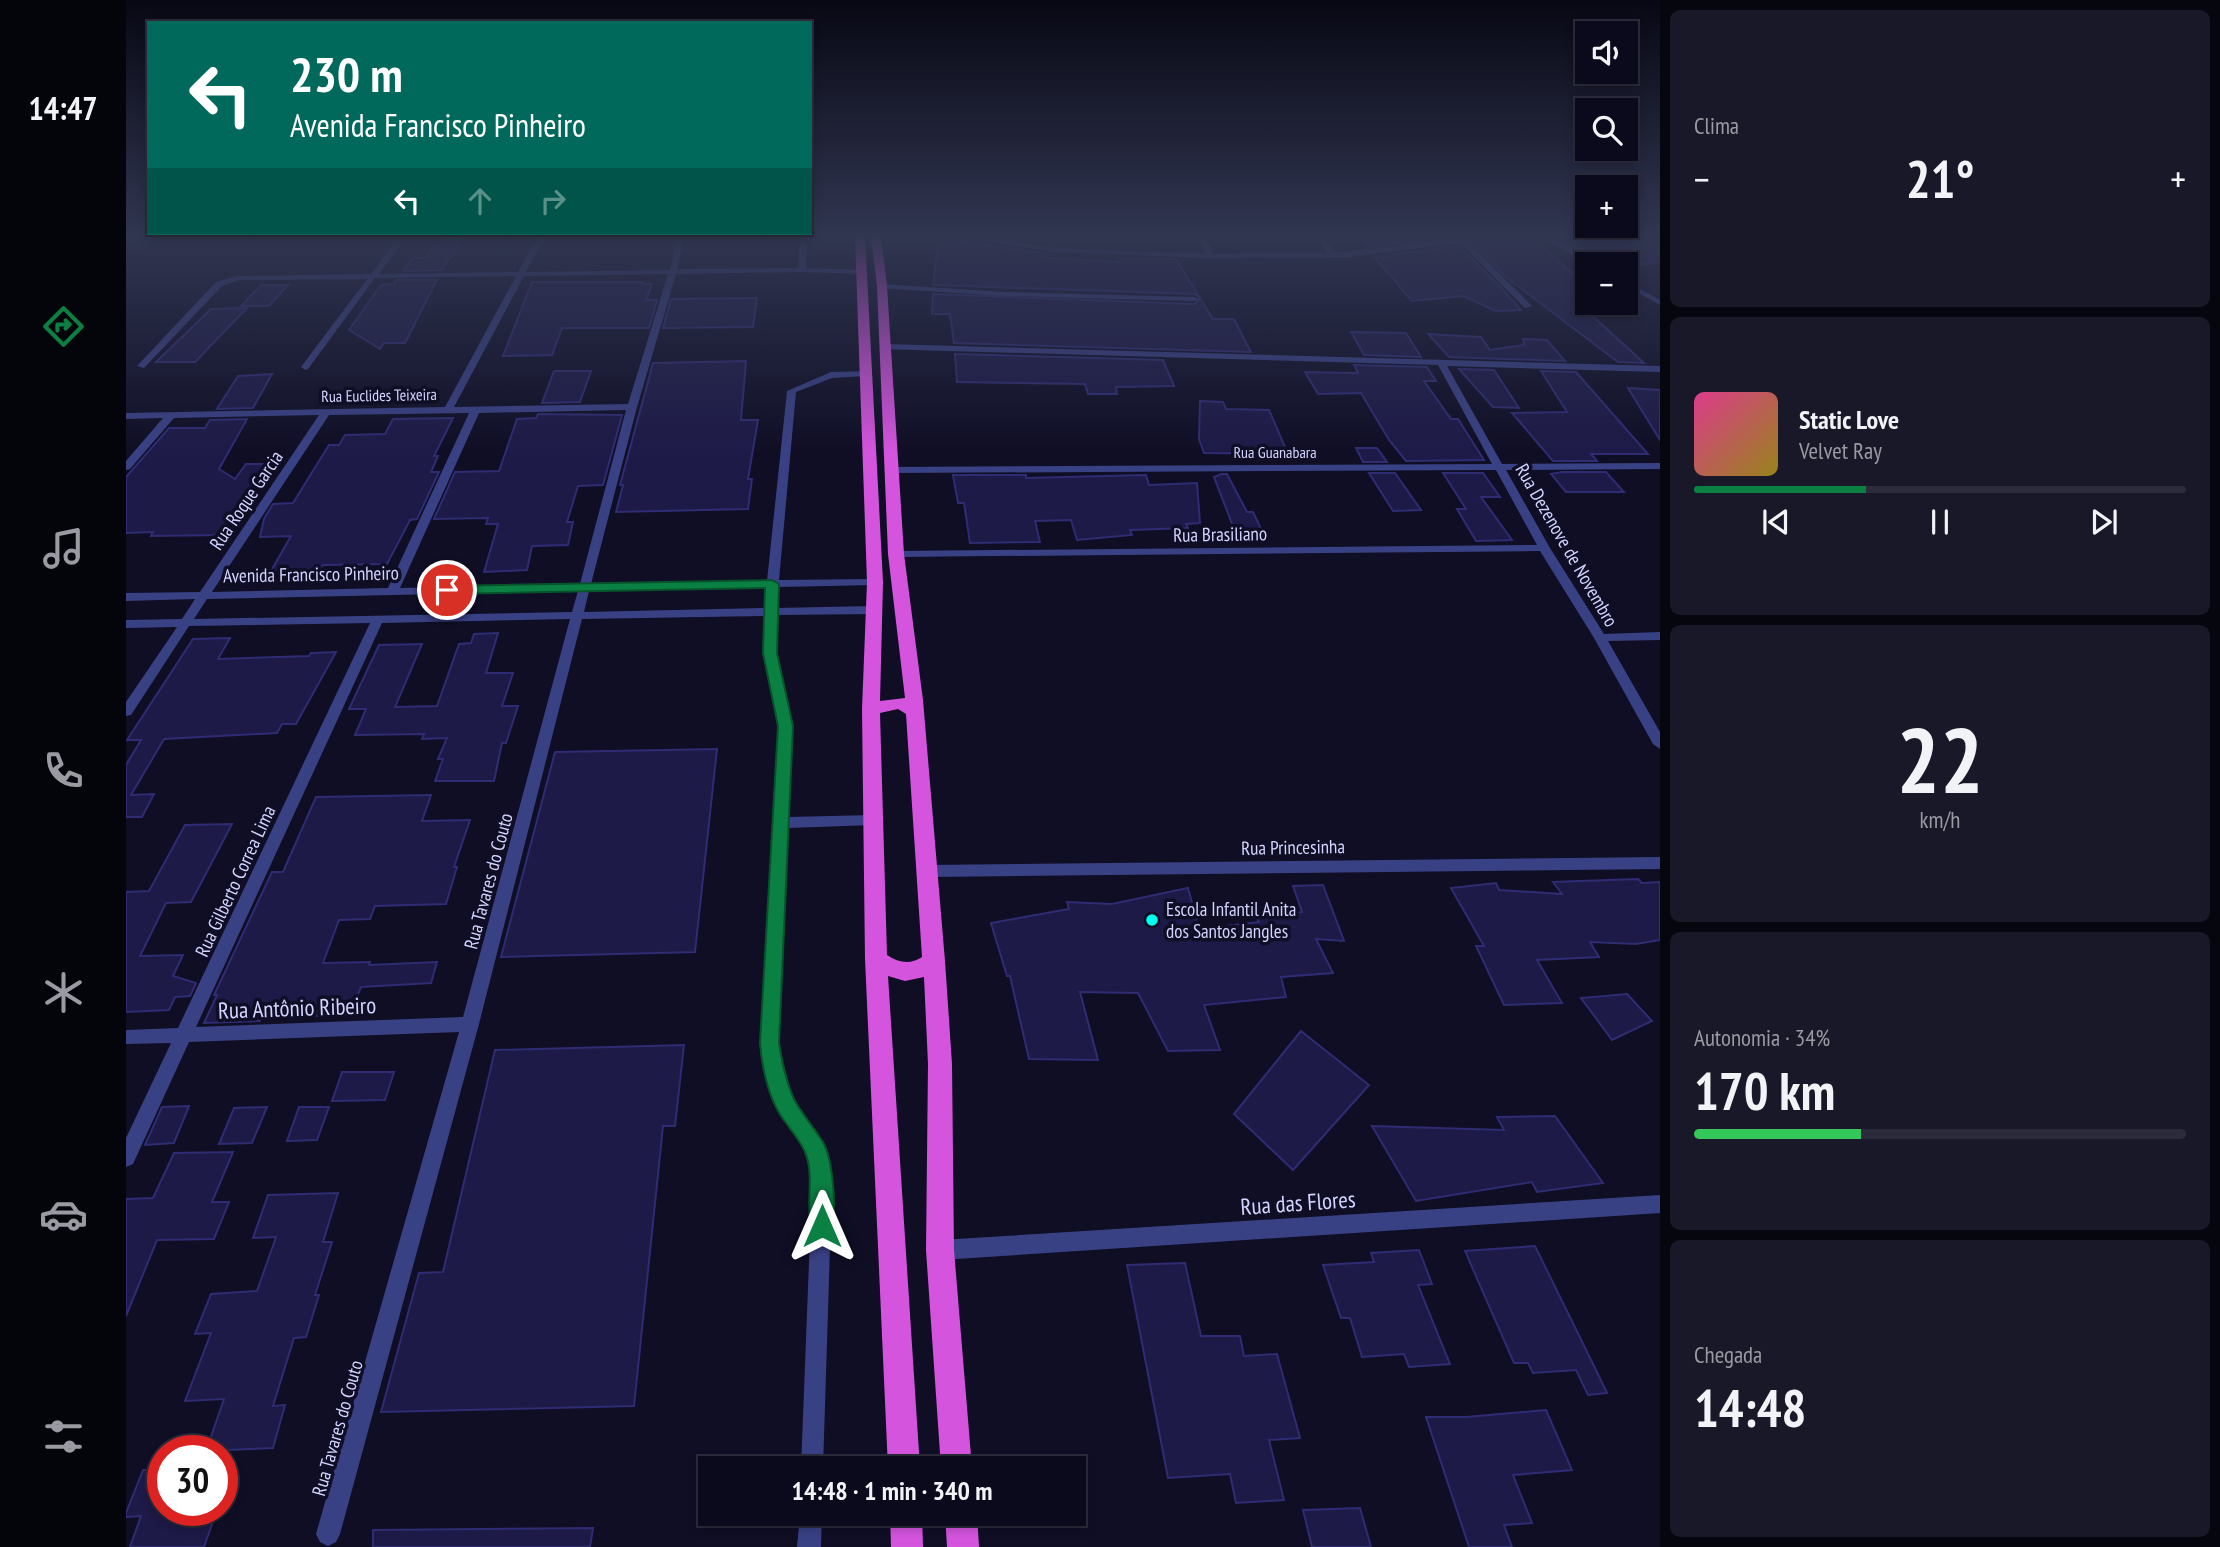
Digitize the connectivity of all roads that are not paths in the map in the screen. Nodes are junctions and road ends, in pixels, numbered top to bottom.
1 (195, 309) edge
2 (348, 309) edge
3 (503, 309) edge
4 (662, 309) edge
5 (863, 309) edge
6 (883, 309) edge
7 (885, 347) junction
8 (1442, 364) junction
9 (141, 366) dead end
10 (305, 367) dead end
11 (1660, 369) edge
12 (866, 373) junction
13 (632, 407) junction
14 (448, 410) junction
15 (475, 410) junction
16 (326, 412) junction
17 (171, 415) junction
18 (126, 416) edge
19 (1660, 466) edge
20 (126, 467) edge
21 (1501, 467) junction
22 (890, 470) junction
23 (1545, 548) junction
24 (896, 554) junction
25 (875, 582) junction
26 (772, 584) junction
27 (584, 588) junction
28 (392, 592) junction
29 (203, 595) junction
30 (126, 597) edge
31 (874, 610) junction
32 (770, 612) junction
33 (576, 615) junction
34 (378, 619) junction
35 (185, 623) junction
36 (126, 624) edge
37 (1660, 636) edge
38 (1600, 638) junction
39 (871, 709) junction
40 (915, 711) junction
41 (126, 712) edge
42 (1660, 744) edge
43 (873, 820) junction
44 (781, 824) junction
45 (1660, 863) edge
46 (927, 871) junction
47 (876, 959) junction
48 (934, 961) junction
49 (470, 1024) junction
50 (184, 1035) junction
51 (126, 1037) edge
52 (126, 1157) edge
53 (1660, 1204) edge
54 (940, 1250) junction
55 (813, 1456) edge
56 (903, 1456) edge
57 (956, 1456) edge
58 (810, 1526) edge
59 (907, 1526) edge
60 (962, 1526) edge
61 (328, 1534) dead end
62 (809, 1547) edge
63 (908, 1547) edge
64 (963, 1547) edge

1 - 9 street
2 - 10 street
3 - 14 street
4 - 13 street, Rua Tavares do Couto
5 - 12 highway
6 - 7 highway
7 - 8 street
7 - 22 highway
8 - 11 street
8 - 21 street, Rua Dezenove de Novembro
12 - 25 highway
12 - 26 street
13 - 15 street, Rua Euclides Teixeira
13 - 27 street, Rua Tavares do Couto
14 - 15 street, Rua Euclides Teixeira
14 - 16 street, Rua Euclides Teixeira
15 - 28 street
16 - 17 street, Rua Euclides Teixeira
16 - 29 street, Rua Roque Garcia
17 - 18 street, Rua Euclides Teixeira
17 - 20 street
19 - 21 street, Rua Guanabara
21 - 22 street, Rua Guanabara
21 - 23 street, Rua Dezenove de Novembro
22 - 24 highway
23 - 24 street, Rua Brasiliano
23 - 38 street, Rua Dezenove de Novembro
24 - 40 highway
25 - 26 street, Avenida Francisco Pinheiro
25 - 31 highway
26 - 27 street, Avenida Francisco Pinheiro
26 - 32 street
27 - 28 street, Avenida Francisco Pinheiro
27 - 33 street, Rua Tavares do Couto
28 - 29 street, Avenida Francisco Pinheiro
29 - 30 street, Avenida Francisco Pinheiro
29 - 35 street, Rua Roque Garcia
31 - 32 street
31 - 39 highway
32 - 33 street
32 - 44 street
33 - 34 street
33 - 49 street, Rua Tavares do Couto
34 - 35 street
34 - 50 street, Rua Gilberto Correa Lima
35 - 36 street
35 - 41 street, Rua Roque Garcia
37 - 38 street
38 - 42 street, Rua Dezenove de Novembro
39 - 40 highway
39 - 43 highway
40 - 46 highway
43 - 44 street
43 - 47 highway
44 - 55 street
45 - 46 street, Rua Princesinha
46 - 48 highway
47 - 48 highway
47 - 56 highway
48 - 54 highway
49 - 50 street, Rua Antônio Ribeiro
49 - 61 street, Rua Tavares do Couto
50 - 51 street, Rua Antônio Ribeiro
50 - 52 street, Rua Gilberto Correa Lima
53 - 54 street, Rua das Flores
54 - 57 highway
58 - 62 street
59 - 63 highway
60 - 64 highway

